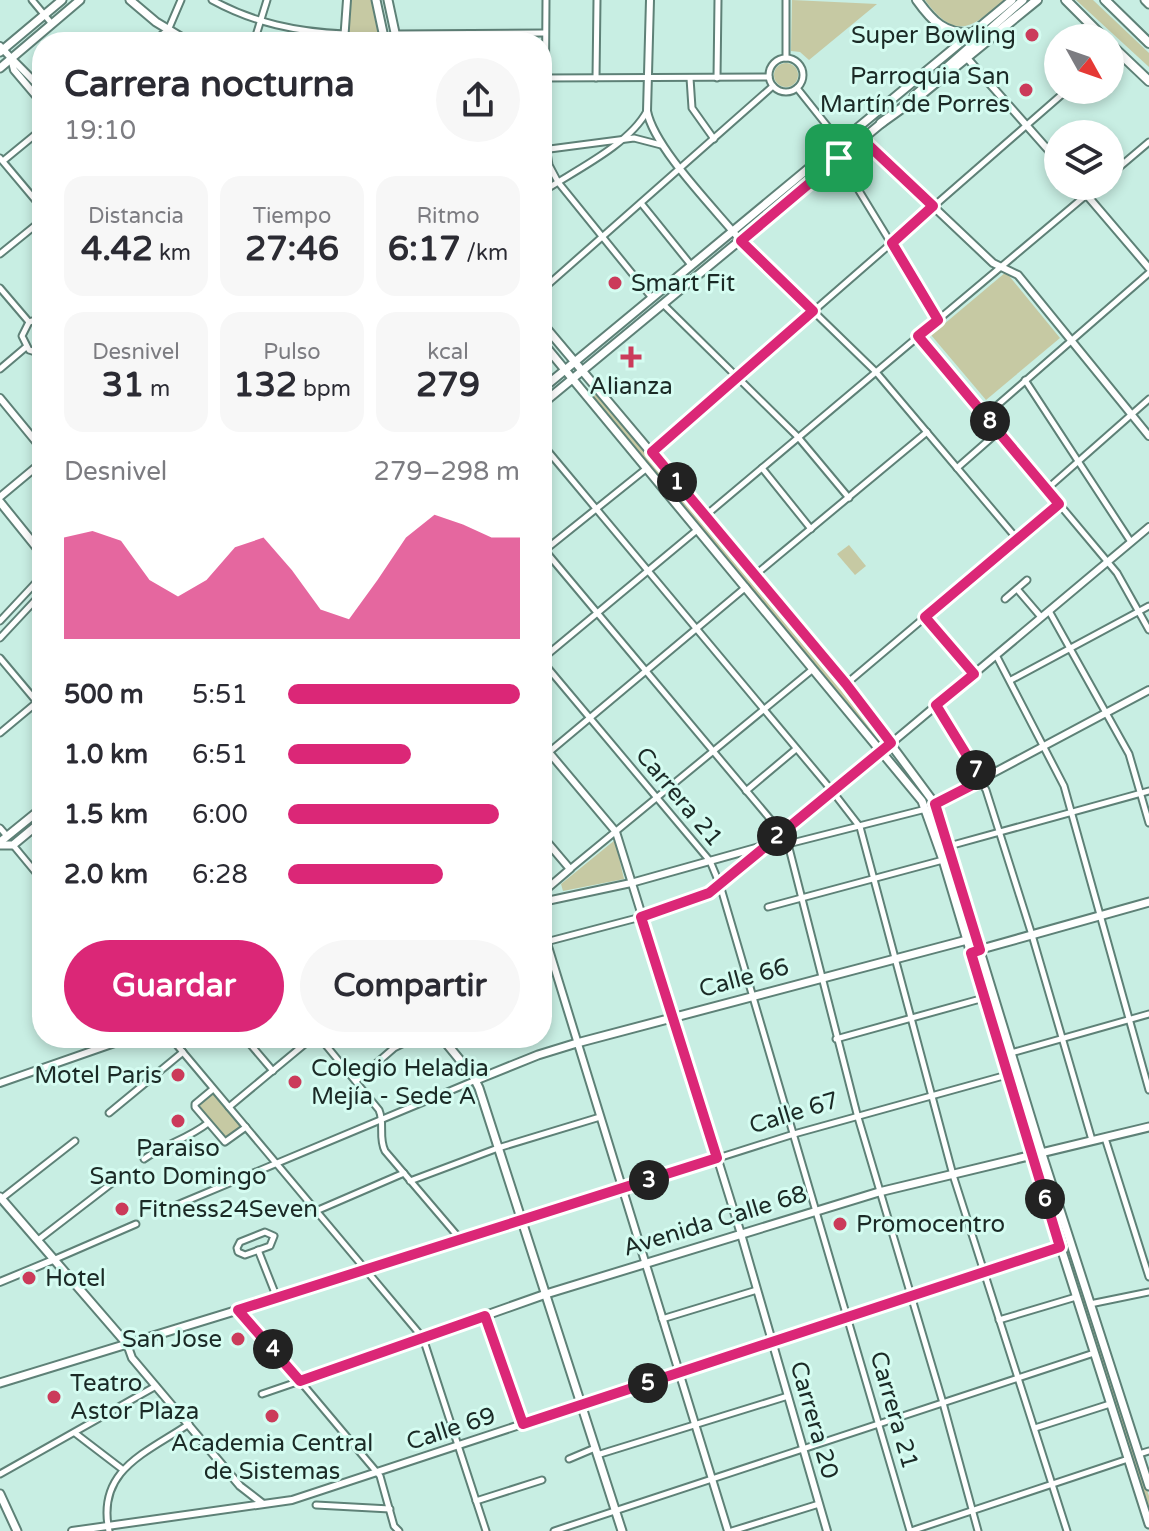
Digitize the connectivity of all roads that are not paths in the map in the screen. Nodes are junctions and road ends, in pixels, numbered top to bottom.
1 (32, 0) edge
2 (62, 0) edge
3 (80, 0) edge
4 (130, 0) edge
5 (181, 0) edge
6 (212, 0) edge
7 (267, 0) edge
8 (347, 0) edge
9 (376, 0) edge
10 (388, 0) edge
11 (546, 0) edge
12 (597, 0) edge
13 (650, 0) edge
14 (718, 0) edge
15 (786, 0) edge
16 (917, 0) edge
17 (1012, 0) edge
18 (1023, 0) edge
19 (1037, 0) edge
20 (1057, 0) edge
21 (1066, 0) edge
22 (1105, 0) edge
23 (1076, 11) junction
24 (44, 15) junction
25 (261, 22) junction
26 (52, 24) junction
27 (1089, 24) edge
28 (168, 30) junction
29 (42, 32) edge
30 (165, 32) edge
31 (172, 32) edge
32 (258, 32) edge
33 (307, 32) edge
34 (344, 32) edge
35 (383, 32) edge
36 (395, 32) edge
37 (545, 32) edge
38 (976, 33) junction
39 (32, 41) edge
40 (1149, 43) edge
41 (1, 49) edge
42 (11, 58) junction
43 (786, 58) junction
44 (967, 58) junction
45 (1124, 59) edge
46 (0, 68) edge
47 (769, 77) junction
48 (32, 78) edge
49 (552, 78) edge
50 (596, 78) junction
51 (647, 78) junction
52 (690, 78) junction
53 (717, 78) junction
54 (1149, 81) edge
55 (773, 86) junction
56 (797, 88) junction
57 (32, 91) edge
58 (1051, 104) edge
59 (647, 111) junction
60 (881, 123) junction
61 (1027, 125) junction
62 (32, 137) edge
63 (623, 139) junction
64 (714, 139) junction
65 (862, 139) junction
66 (1149, 142) edge
67 (841, 143) junction
68 (661, 145) junction
69 (1044, 145) edge
70 (552, 148) edge
71 (839, 158) junction
72 (1, 161) edge
73 (1124, 163) edge
74 (681, 168) junction
75 (552, 171) edge
76 (558, 182) junction
77 (552, 186) edge
78 (32, 197) edge
79 (1081, 200) edge
80 (1091, 200) edge
81 (641, 203) junction
82 (933, 206) junction
83 (32, 228) edge
84 (734, 232) junction
85 (603, 236) junction
86 (741, 241) junction
87 (892, 243) junction
88 (0, 254) edge
89 (1003, 265) junction
90 (692, 266) junction
91 (1149, 271) edge
92 (552, 281) edge
93 (0, 288) edge
94 (3, 296) edge
95 (652, 298) junction
96 (663, 304) junction
97 (813, 311) junction
98 (938, 320) junction
99 (32, 321) edge
100 (29, 322) junction
101 (552, 335) edge
102 (918, 336) junction
103 (1072, 339) junction
104 (26, 347) junction
105 (32, 352) edge
106 (552, 354) edge
107 (575, 362) junction
108 (0, 369) edge
109 (565, 369) junction
110 (582, 370) junction
111 (876, 372) junction
112 (738, 377) junction
113 (573, 378) junction
114 (552, 380) edge
115 (1025, 380) junction
116 (552, 396) edge
117 (0, 398) edge
118 (1149, 399) edge
119 (1131, 415) junction
120 (985, 416) junction
121 (927, 432) junction
122 (998, 432) junction
123 (1149, 436) edge
124 (32, 437) edge
125 (798, 437) junction
126 (652, 452) junction
127 (552, 456) edge
128 (1078, 461) junction
129 (647, 468) junction
130 (762, 468) junction
131 (957, 468) junction
132 (32, 471) edge
133 (1047, 489) junction
134 (849, 498) junction
135 (0, 500) edge
136 (1059, 504) junction
137 (596, 508) junction
138 (705, 516) junction
139 (1149, 527) edge
140 (698, 529) junction
141 (811, 529) junction
142 (1018, 540) junction
143 (32, 541) edge
144 (1131, 542) junction
145 (552, 543) edge
146 (552, 560) edge
147 (1108, 562) junction
148 (648, 571) junction
149 (755, 575) junction
150 (1027, 580) dead end
151 (32, 587) edge
152 (746, 587) junction
153 (1017, 589) junction
154 (1005, 599) dead end
155 (32, 604) edge
156 (1149, 606) edge
157 (1049, 611) junction
158 (1139, 611) junction
159 (597, 613) junction
160 (925, 617) junction
161 (1041, 617) junction
162 (0, 621) edge
163 (696, 629) junction
164 (1149, 630) edge
165 (0, 638) edge
166 (1071, 648) junction
167 (552, 651) edge
168 (996, 655) junction
169 (0, 658) edge
170 (814, 668) junction
171 (646, 671) junction
172 (552, 672) edge
173 (974, 674) junction
174 (1011, 680) junction
175 (846, 684) junction
176 (1149, 690) edge
177 (32, 694) edge
178 (936, 705) junction
179 (32, 709) edge
180 (764, 710) junction
181 (1108, 712) junction
182 (590, 718) junction
183 (0, 733) edge
184 (891, 743) junction
185 (1044, 746) junction
186 (796, 749) junction
187 (552, 750) edge
188 (882, 750) junction
189 (713, 752) junction
190 (552, 756) edge
191 (982, 780) junction
192 (746, 791) junction
193 (1149, 791) edge
194 (833, 792) junction
195 (1141, 793) junction
196 (657, 798) junction
197 (935, 804) junction
198 (926, 809) junction
199 (1072, 813) junction
200 (32, 816) edge
201 (1149, 823) edge
202 (860, 827) junction
203 (0, 828) edge
204 (32, 829) edge
205 (999, 831) junction
206 (616, 832) junction
207 (781, 832) junction
208 (7, 836) junction
209 (0, 844) edge
210 (788, 844) junction
211 (13, 845) junction
212 (763, 846) junction
213 (949, 846) junction
214 (552, 848) edge
215 (943, 860) junction
216 (710, 861) junction
217 (32, 868) edge
218 (570, 869) junction
219 (874, 878) junction
220 (631, 883) junction
221 (552, 884) edge
222 (720, 885) junction
223 (802, 897) junction
224 (552, 900) edge
225 (1149, 902) edge
226 (768, 907) dead end
227 (1100, 915) junction
228 (641, 917) junction
229 (1032, 935) junction
230 (552, 940) edge
231 (967, 940) junction
232 (980, 950) junction
233 (971, 953) junction
234 (896, 959) junction
235 (552, 966) edge
236 (821, 978) junction
237 (752, 997) junction
238 (984, 998) junction
239 (1149, 1014) edge
240 (673, 1018) junction
241 (911, 1018) junction
242 (1129, 1020) junction
243 (1062, 1038) junction
244 (836, 1039) junction
245 (577, 1043) junction
246 (100, 1048) edge
247 (180, 1048) edge
248 (253, 1048) edge
249 (300, 1048) edge
250 (328, 1048) edge
251 (394, 1048) edge
252 (450, 1048) edge
253 (183, 1052) junction
254 (1011, 1053) junction
255 (273, 1071) junction
256 (1007, 1075) junction
257 (476, 1080) junction
258 (356, 1081) junction
259 (0, 1083) edge
260 (213, 1089) junction
261 (1149, 1090) edge
262 (932, 1095) junction
263 (229, 1107) junction
264 (109, 1113) dead end
265 (857, 1114) junction
266 (600, 1117) junction
267 (383, 1119) junction
268 (208, 1123) junction
269 (246, 1127) junction
270 (1149, 1127) edge
271 (794, 1134) junction
272 (1105, 1138) junction
273 (75, 1141) dead end
274 (1092, 1141) junction
275 (498, 1148) junction
276 (1042, 1154) junction
277 (1032, 1157) junction
278 (717, 1158) junction
279 (144, 1159) dead end
280 (277, 1164) junction
281 (404, 1173) junction
282 (953, 1175) junction
283 (410, 1181) junction
284 (112, 1183) dead end
285 (623, 1188) junction
286 (879, 1192) junction
287 (1, 1198) edge
288 (177, 1205) dead end
289 (316, 1211) junction
290 (818, 1211) junction
291 (522, 1221) junction
292 (136, 1224) dead end
293 (741, 1234) junction
294 (461, 1240) junction
295 (37, 1241) junction
296 (1060, 1247) junction
297 (258, 1250) junction
298 (53, 1260) junction
299 (646, 1263) junction
300 (367, 1271) junction
301 (982, 1272) junction
302 (1149, 1277) edge
303 (0, 1282) edge
304 (757, 1290) junction
305 (1149, 1292) edge
306 (546, 1294) junction
307 (912, 1296) junction
308 (1076, 1297) junction
309 (277, 1298) junction
310 (1090, 1304) junction
311 (238, 1310) junction
312 (485, 1316) junction
313 (849, 1316) junction
314 (662, 1319) junction
315 (999, 1320) junction
316 (423, 1338) junction
317 (772, 1342) junction
318 (127, 1344) junction
319 (1094, 1353) junction
320 (678, 1372) junction
321 (1017, 1379) junction
322 (300, 1381) junction
323 (0, 1383) edge
324 (156, 1386) junction
325 (262, 1394) dead end
326 (788, 1396) junction
327 (943, 1403) junction
328 (1110, 1404) junction
329 (581, 1405) junction
330 (189, 1424) junction
331 (523, 1424) junction
332 (880, 1424) junction
333 (696, 1426) junction
334 (1035, 1428) junction
335 (75, 1432) junction
336 (458, 1445) junction
337 (803, 1449) junction
338 (1149, 1451) edge
339 (596, 1452) junction
340 (1139, 1454) junction
341 (569, 1459) dead end
342 (1128, 1459) junction
343 (122, 1469) junction
344 (377, 1472) junction
345 (0, 1474) edge
346 (712, 1479) junction
347 (542, 1480) dead end
348 (1050, 1484) junction
349 (1149, 1486) edge
350 (0, 1494) edge
351 (476, 1501) junction
352 (262, 1503) junction
353 (819, 1504) junction
354 (316, 1505) dead end
355 (390, 1509) junction
356 (972, 1510) junction
357 (616, 1511) junction
358 (1149, 1524) edge
359 (108, 1528) edge
360 (396, 1528) edge
361 (574, 1528) edge
362 (17, 1531) edge
363 (72, 1531) edge
364 (388, 1531) edge
365 (486, 1531) edge
366 (554, 1531) edge
367 (622, 1531) edge
368 (730, 1531) edge
369 (827, 1531) edge
370 (910, 1531) edge
371 (978, 1531) edge
372 (1067, 1531) edge

1 - 24 street
2 - 24 main road
3 - 26 main road
4 - 28 main road
5 - 28 street
6 - 25 street
7 - 25 street
8 - 34 street
9 - 35 main road
10 - 36 main road
11 - 37 street
12 - 50 street
13 - 51 street
14 - 53 street
15 - 43 street
16 - 38 highway
17 - 38 main road
18 - 38 main road
19 - 44 highway
20 - 23 highway
21 - 23 highway
22 - 40 highway
23 - 27 highway
24 - 26 street
24 - 41 main road
25 - 32 street
25 - 33 street
26 - 29 main road
28 - 30 street
28 - 31 main road
38 - 60 main road
38 - 67 main road
39 - 42 main road
41 - 42 street
42 - 46 main road
42 - 48 street
42 - 57 street
43 - 47 street
43 - 56 street
44 - 60 highway
44 - 61 street
45 - 54 highway
47 - 53 street
47 - 55 street
49 - 50 street
50 - 51 street
51 - 52 street
51 - 59 street
52 - 53 street
52 - 64 street
55 - 56 street
55 - 64 street
56 - 67 street
58 - 61 street
59 - 63 street
59 - 68 street
60 - 65 main road
61 - 69 street
61 - 82 street
62 - 72 street
63 - 68 street
63 - 70 street
63 - 76 street
64 - 74 street
65 - 71 main road
65 - 82 street
66 - 73 street
67 - 84 main road
68 - 74 street
71 - 86 main road
71 - 87 street
72 - 78 street
74 - 81 street
74 - 84 street
75 - 76 street
76 - 77 street
76 - 85 street
79 - 89 street
80 - 91 street
81 - 85 street
81 - 90 street
82 - 87 street
82 - 89 street
83 - 88 street
84 - 86 street
84 - 90 main road
85 - 92 street
85 - 95 street
86 - 96 main road
86 - 97 street
87 - 97 street
87 - 98 street
89 - 98 street
89 - 103 street
90 - 95 main road
91 - 103 street
93 - 94 street
94 - 100 street
95 - 107 main road
96 - 110 main road
96 - 112 street
97 - 111 street
97 - 112 street
98 - 102 street
99 - 100 street
100 - 104 street
101 - 107 main road
102 - 111 street
102 - 120 street
103 - 115 street
103 - 119 street
104 - 105 street
104 - 108 street
106 - 109 main road
107 - 109 main road
107 - 110 main road
109 - 113 main road
109 - 114 main road
110 - 113 main road
110 - 126 main road
111 - 121 street
111 - 125 street
112 - 125 street
112 - 126 street
113 - 116 main road
113 - 129 main road
115 - 120 street
115 - 128 street
117 - 124 street
118 - 119 street
119 - 123 street
119 - 128 street
120 - 122 street
121 - 131 street
121 - 134 street
122 - 131 street
122 - 133 street
125 - 130 street
125 - 134 street
126 - 138 main road
127 - 137 street
128 - 133 street
128 - 144 street
129 - 137 street
129 - 140 main road
130 - 138 street
130 - 141 street
131 - 142 street
132 - 135 street
133 - 136 street
134 - 141 street
135 - 143 main road
136 - 142 street
136 - 147 street
137 - 145 street
137 - 148 street
138 - 149 main road
139 - 144 street
140 - 148 street
140 - 152 main road
141 - 149 street
142 - 160 street
144 - 147 street
146 - 159 street
147 - 157 street
147 - 158 street
148 - 159 street
148 - 163 street
149 - 175 main road
150 - 153 street
151 - 162 street
152 - 163 street
152 - 170 main road
153 - 154 street
153 - 161 street
155 - 165 street
156 - 158 street
157 - 161 street
157 - 166 street
158 - 164 street
158 - 166 street
159 - 167 street
159 - 171 street
160 - 173 street
160 - 175 street
161 - 168 street
163 - 171 street
163 - 180 street
166 - 174 street
166 - 181 street
168 - 173 street
168 - 174 street
169 - 177 street
170 - 180 street
170 - 188 main road
171 - 182 street
171 - 189 street
172 - 182 street, Carrera 21
173 - 178 street
174 - 185 street
175 - 184 main road
176 - 181 street
178 - 184 street
178 - 191 street
179 - 183 street
180 - 186 street
180 - 189 street
181 - 185 street
181 - 195 street
182 - 187 street
182 - 196 street, Carrera 21
184 - 188 street
184 - 197 main road
185 - 191 street
185 - 199 street
186 - 192 street
186 - 194 street
188 - 194 street
188 - 198 main road
189 - 192 street
189 - 196 street
190 - 206 street, Carrera 20
191 - 197 street
191 - 205 street
192 - 207 street
193 - 195 street
194 - 202 street
194 - 207 street
195 - 199 street
195 - 201 street
196 - 206 street
196 - 216 street, Carrera 21
197 - 213 main road
198 - 202 street
198 - 215 main road
199 - 205 street
199 - 227 street
200 - 208 main road
202 - 210 street
202 - 219 street
203 - 208 street
204 - 211 main road
205 - 213 street
205 - 229 street
206 - 218 street
206 - 220 street, Carrera 20
207 - 210 street
207 - 212 street
208 - 209 main road
209 - 211 main road
210 - 212 street
210 - 223 street
211 - 217 street
212 - 216 street
212 - 222 street
213 - 232 main road
214 - 218 street
215 - 219 street
215 - 231 main road
216 - 220 street
216 - 222 street, Carrera 21
218 - 221 street
219 - 223 street
219 - 234 street
220 - 224 street
220 - 228 street, Carrera 20
222 - 228 street
222 - 237 street, Carrera 21
223 - 226 street
223 - 236 street
225 - 227 main road
227 - 229 main road
227 - 242 street
228 - 230 street
228 - 240 street, Carrera 20
229 - 232 main road
229 - 243 street
231 - 232 main road
231 - 233 main road
231 - 234 main road, Calle 66
232 - 233 main road
232 - 254 main road
233 - 238 main road
234 - 236 main road, Calle 66
234 - 241 street
235 - 245 street
236 - 237 main road, Calle 66
236 - 244 street
237 - 240 main road, Calle 66
237 - 271 street, Carrera 21
238 - 241 street
238 - 256 main road
239 - 242 street
240 - 245 main road, Calle 66
240 - 278 street, Carrera 20
241 - 244 street
241 - 262 street
242 - 243 street
242 - 261 street
243 - 254 street
243 - 274 street
244 - 265 street
245 - 257 main road, Calle 66
245 - 266 street
246 - 259 street
247 - 253 street
248 - 255 street
249 - 255 street
250 - 258 street
251 - 258 street
252 - 257 main road
253 - 260 street
253 - 264 street
254 - 276 main road
255 - 263 street
256 - 262 street, Calle 67
256 - 277 main road
257 - 267 street, Calle 66
257 - 275 main road
258 - 267 street
260 - 263 street
260 - 268 street
262 - 265 street, Calle 67
262 - 282 street
263 - 269 street
265 - 271 street, Calle 67
265 - 286 street
266 - 275 street
266 - 285 street
267 - 280 street, Calle 66
267 - 281 street
268 - 269 street
268 - 279 street
269 - 280 street
270 - 272 main road, Avenida Calle 68
271 - 278 street, Calle 67
271 - 290 street, Carrera 21
272 - 274 main road, Avenida Calle 68
272 - 302 street
273 - 287 street
274 - 276 main road, Avenida Calle 68
275 - 283 street
275 - 291 main road
276 - 277 main road, Avenida Calle 68
276 - 310 main road
277 - 282 main road, Avenida Calle 68
277 - 296 main road
278 - 285 street, Calle 67
278 - 293 street, Carrera 20
280 - 288 street, Calle 66
280 - 289 street
281 - 283 street
281 - 289 street
282 - 286 main road, Avenida Calle 68
282 - 301 street
283 - 294 street
284 - 295 street
285 - 291 street, Calle 67
285 - 299 street
286 - 290 main road, Avenida Calle 68
286 - 307 street
287 - 295 main road
289 - 300 street
290 - 293 main road, Avenida Calle 68
290 - 313 street, Carrera 21
291 - 294 street, Calle 67
291 - 306 main road
292 - 298 street
293 - 299 main road, Avenida Calle 68
293 - 304 street, Carrera 20
294 - 300 street, Calle 67
295 - 298 main road
296 - 301 street, Calle 69
296 - 308 main road
297 - 297 street
297 - 309 street
298 - 303 street
298 - 318 main road
299 - 306 main road, Avenida Calle 68
299 - 314 street
300 - 309 street, Calle 67
300 - 316 street
301 - 307 street, Calle 69
301 - 315 street
304 - 314 street
304 - 317 street, Carrera 20
305 - 310 street
306 - 312 main road, Avenida Calle 68
306 - 329 main road
307 - 313 street, Calle 69
307 - 327 street
308 - 315 street
308 - 319 main road
309 - 311 street, Calle 67
310 - 340 main road
311 - 318 main road, Calle 67
311 - 322 main road
312 - 316 main road, Avenida Calle 68
312 - 331 street
313 - 317 street, Calle 69
313 - 332 street, Carrera 21
314 - 320 street
315 - 321 street
316 - 322 main road, Avenida Calle 68
316 - 336 street
317 - 320 street, Calle 69
317 - 326 street, Carrera 20
318 - 323 main road, Calle 67
318 - 324 street
319 - 321 street
319 - 328 main road
320 - 329 street, Calle 69
320 - 333 street
321 - 327 street
321 - 334 street
322 - 325 street
322 - 344 street
324 - 330 street
324 - 335 street
326 - 333 street
326 - 337 street, Carrera 20
327 - 332 street
327 - 356 street
328 - 334 street
328 - 342 main road
329 - 331 street, Calle 69
329 - 339 main road
330 - 343 street
330 - 352 street
331 - 336 street, Calle 69
332 - 337 street
332 - 370 street, Carrera 21
333 - 339 street
333 - 346 street
334 - 348 street
335 - 343 street
335 - 345 street
336 - 344 street, Calle 69
336 - 351 street
337 - 346 street
337 - 353 street, Carrera 20
338 - 340 street
339 - 341 street
339 - 357 main road
340 - 349 main road
342 - 348 street
342 - 358 main road
343 - 359 street
344 - 352 street, Calle 69
344 - 355 street
346 - 357 street
346 - 368 street
347 - 351 street
348 - 356 street
348 - 372 street
350 - 362 main road
351 - 365 street
352 - 359 street, Calle 69
353 - 368 street
353 - 369 street, Carrera 20
354 - 355 street
355 - 360 street
356 - 370 street
356 - 371 street
357 - 361 street
357 - 367 main road
359 - 363 street, Calle 69
360 - 364 street
361 - 366 street

